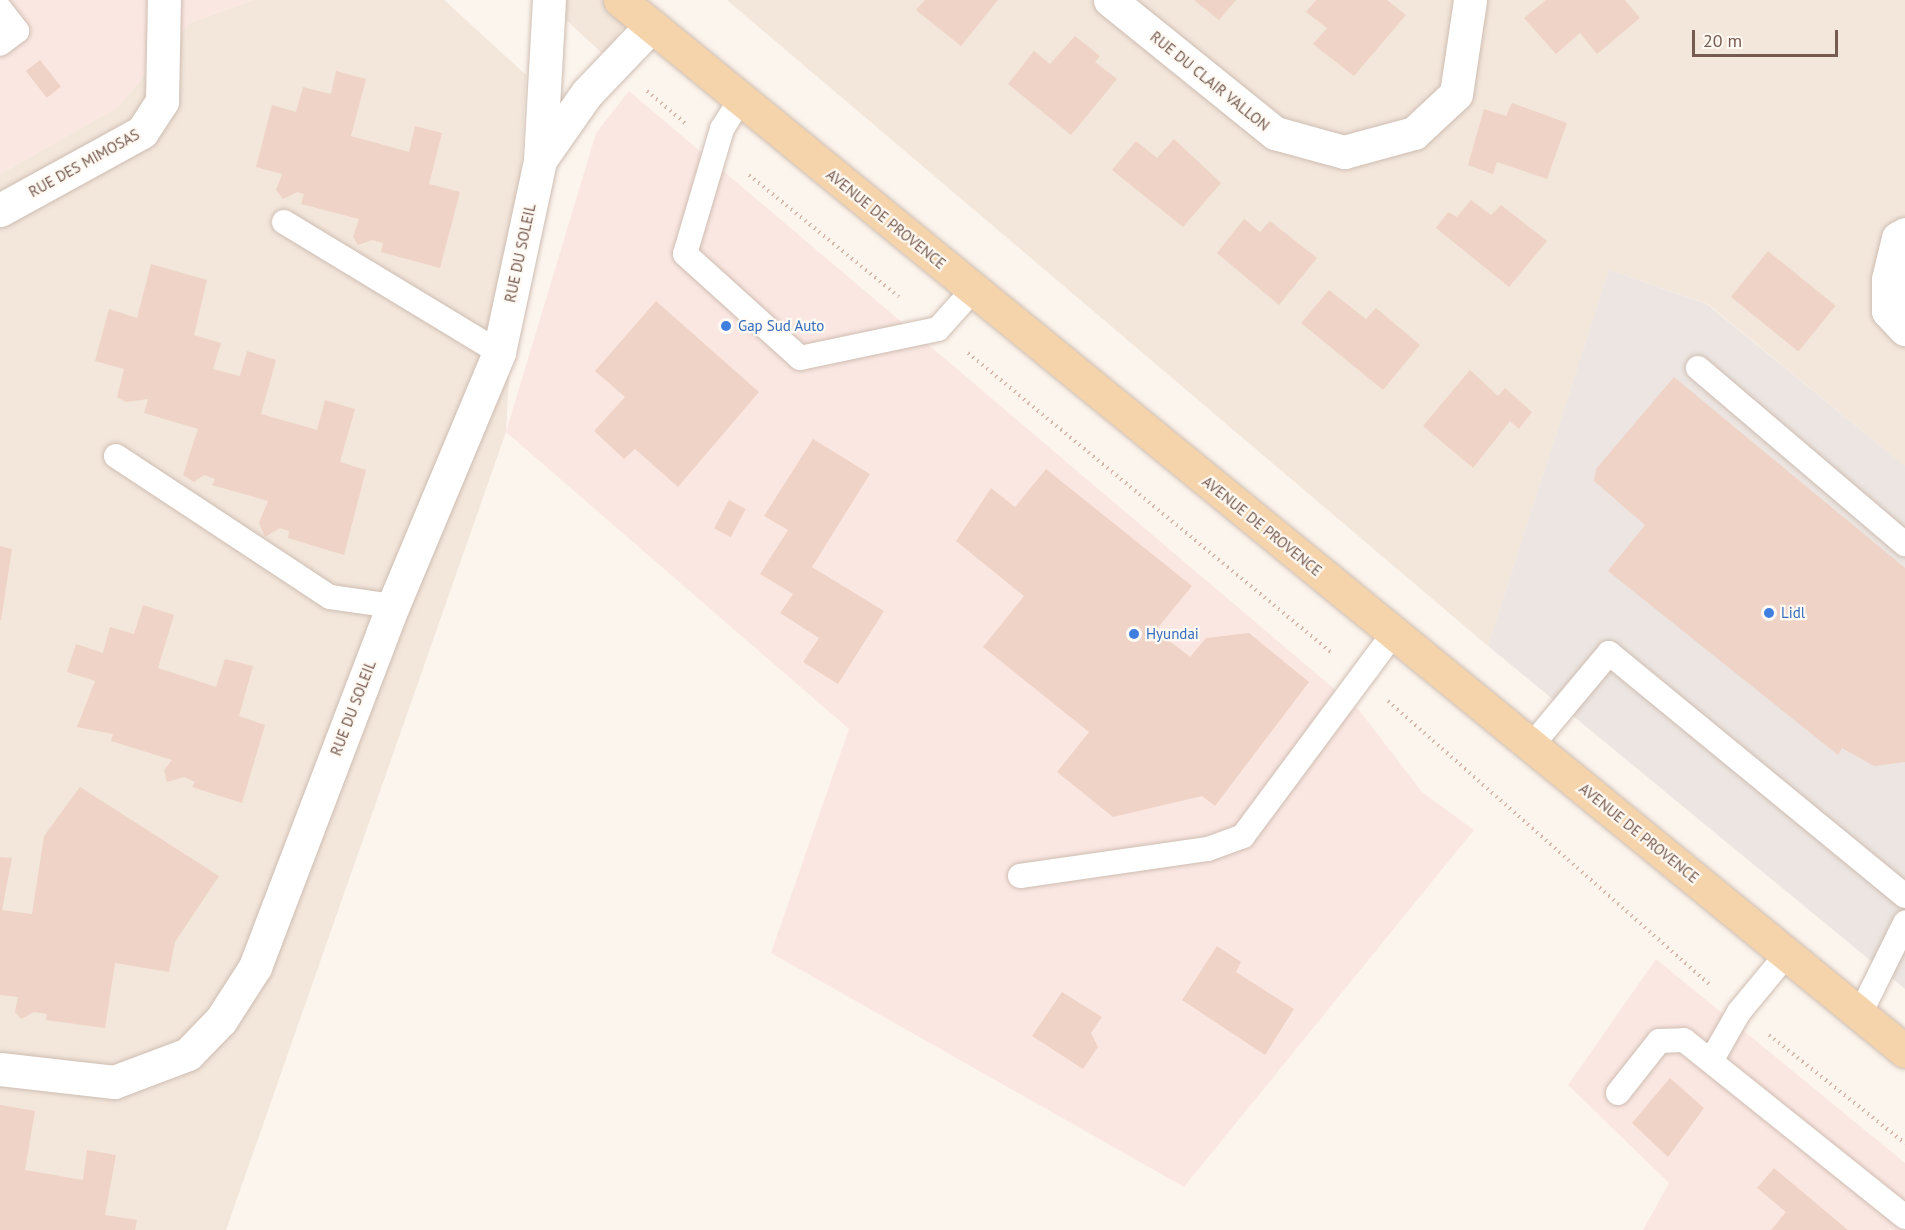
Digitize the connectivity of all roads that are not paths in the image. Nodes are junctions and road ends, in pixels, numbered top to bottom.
1 (164, 0) edge
2 (549, 0) edge
3 (620, 0) edge
4 (1110, 0) edge
5 (1470, 0) edge
6 (0, 9) edge
7 (651, 26) junction
8 (0, 44) edge
9 (740, 100) junction
10 (540, 160) junction
11 (0, 210) edge
12 (284, 222) dead end
13 (1905, 234) edge
14 (973, 290) junction
15 (1905, 329) edge
16 (499, 352) junction
17 (1698, 368) dead end
18 (116, 456) dead end
19 (1905, 544) edge
20 (393, 606) junction
21 (1394, 633) junction
22 (1532, 745) junction
23 (1020, 876) dead end
24 (1905, 897) edge
25 (1905, 922) edge
26 (1787, 954) junction
27 (1860, 1014) junction
28 (1905, 1052) edge
29 (1711, 1061) junction
30 (0, 1069) edge
31 (1618, 1093) dead end
32 (1905, 1217) edge

1 - 11 street, RUE DES MIMOSAS
2 - 10 street, RUE DU SOLEIL
3 - 7 main road, AVENUE DE PROVENCE
4 - 5 street, RUE DU CLAIR VALLON
6 - 8 lane
7 - 9 main road, AVENUE DE PROVENCE
7 - 10 street, RUE DU SOLEIL
9 - 14 main road, AVENUE DE PROVENCE
9 - 14 lane
10 - 16 street, RUE DU SOLEIL
12 - 16 lane
13 - 15 street
14 - 21 main road, AVENUE DE PROVENCE
16 - 20 street, RUE DU SOLEIL
17 - 19 lane
18 - 20 lane
20 - 30 street, RUE DU SOLEIL
21 - 22 main road, AVENUE DE PROVENCE
21 - 23 lane
22 - 24 lane
22 - 26 main road, AVENUE DE PROVENCE
25 - 27 lane
26 - 27 main road, AVENUE DE PROVENCE
26 - 29 lane
27 - 28 main road, AVENUE DE PROVENCE
29 - 31 lane
29 - 32 lane

